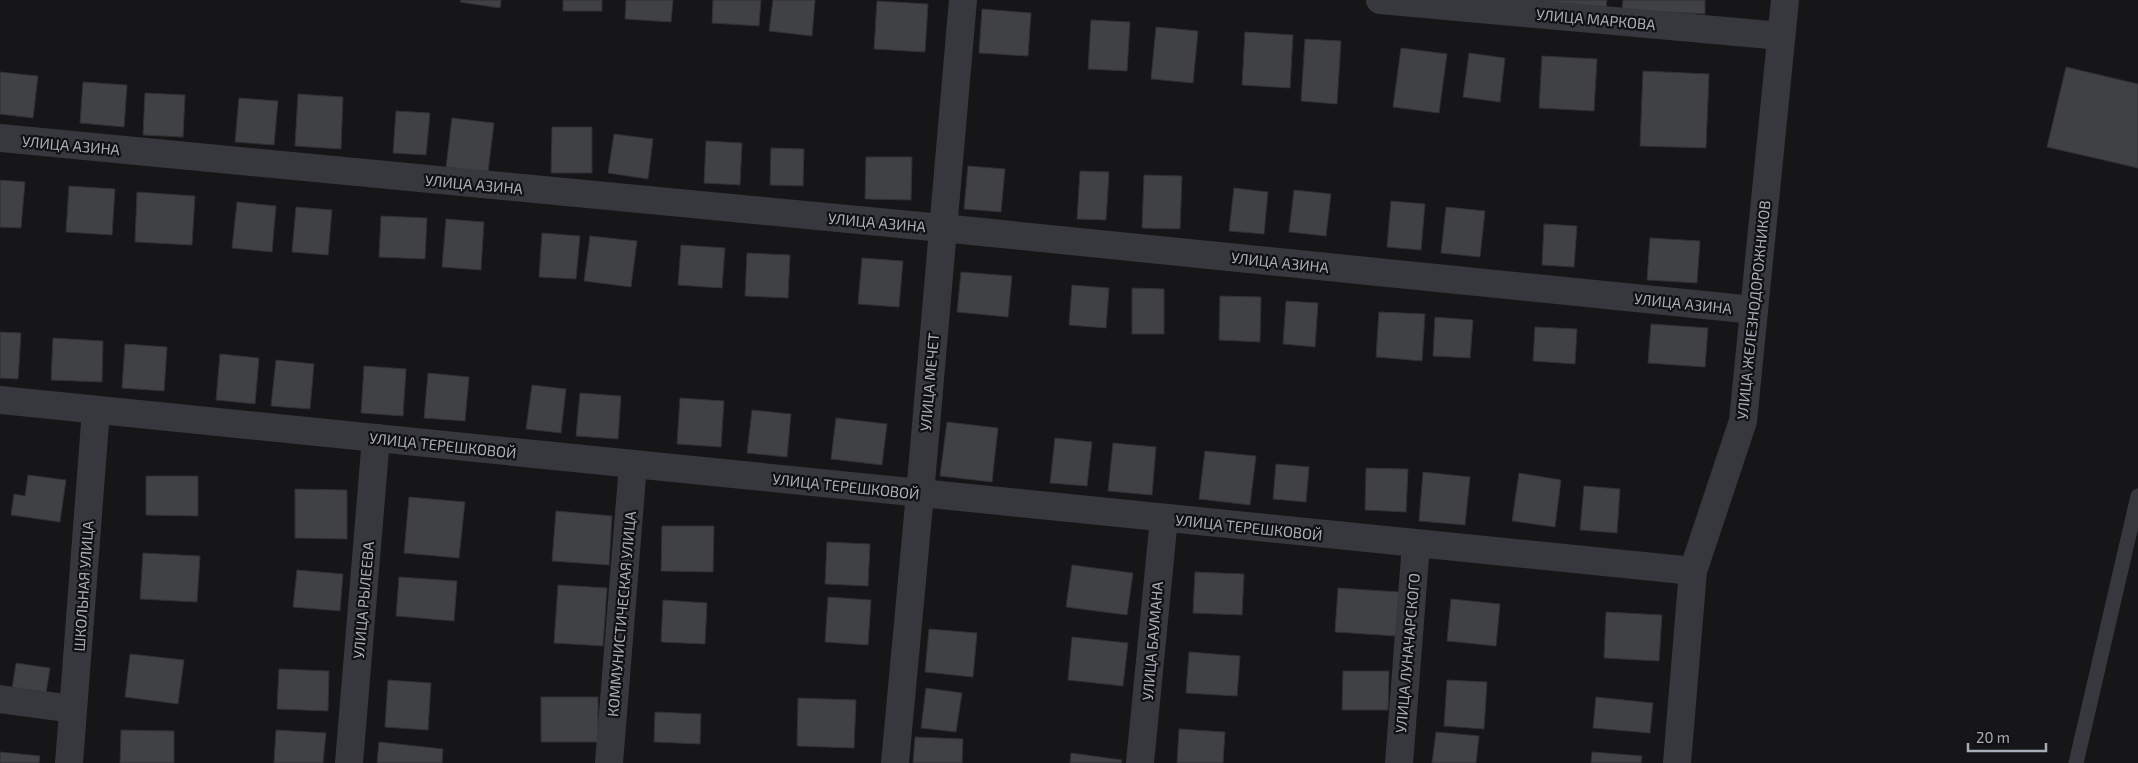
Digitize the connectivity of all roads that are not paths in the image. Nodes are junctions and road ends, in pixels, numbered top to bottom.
1 (963, 0) edge
2 (1380, 0) edge
3 (1785, 0) edge
4 (1781, 36) junction
5 (0, 138) edge
6 (942, 228) junction
7 (1754, 310) junction
8 (0, 400) edge
9 (96, 410) junction
10 (376, 438) junction
11 (633, 464) junction
12 (920, 494) junction
13 (2138, 496) edge
14 (1164, 518) junction
15 (1416, 544) junction
16 (1692, 571) junction
17 (0, 699) edge
18 (74, 709) junction
19 (69, 763) edge
20 (349, 763) edge
21 (609, 763) edge
22 (895, 763) edge
23 (1140, 763) edge
24 (1399, 763) edge
25 (1677, 763) edge
26 (2076, 763) edge

1 - 6 street, УЛИЦА МЕЧЕТ
2 - 4 street, УЛИЦА МАРКОВА
3 - 4 street, УЛИЦА ЖЕЛЕЗНОДОРОЖНИКОВ
4 - 7 street, УЛИЦА ЖЕЛЕЗНОДОРОЖНИКОВ
5 - 6 street, УЛИЦА АЗИНА
6 - 7 street, УЛИЦА АЗИНА
6 - 12 street, УЛИЦА МЕЧЕТ
7 - 16 street, УЛИЦА ЖЕЛЕЗНОДОРОЖНИКОВ
8 - 9 street, УЛИЦА ТЕРЕШКОВОЙ
9 - 10 street, УЛИЦА ТЕРЕШКОВОЙ
9 - 18 street, ШКОЛЬНАЯ УЛИЦА
10 - 11 street, УЛИЦА ТЕРЕШКОВОЙ
10 - 20 street, УЛИЦА РЫЛЕЕВА
11 - 12 street, УЛИЦА ТЕРЕШКОВОЙ
11 - 21 street, КОММУНИСТИЧЕСКАЯ УЛИЦА
12 - 14 street, УЛИЦА ТЕРЕШКОВОЙ
12 - 22 street, УЛИЦА МЕЧЕТ
13 - 26 lane
14 - 15 street, УЛИЦА ТЕРЕШКОВОЙ
14 - 23 street, УЛИЦА БАУМАНА
15 - 16 street, УЛИЦА ТЕРЕШКОВОЙ
15 - 24 street, УЛИЦА ЛУНАЧАРСКОГО
16 - 25 street, УЛИЦА ЖЕЛЕЗНОДОРОЖНИКОВ
17 - 18 street
18 - 19 street, ШКОЛЬНАЯ УЛИЦА

